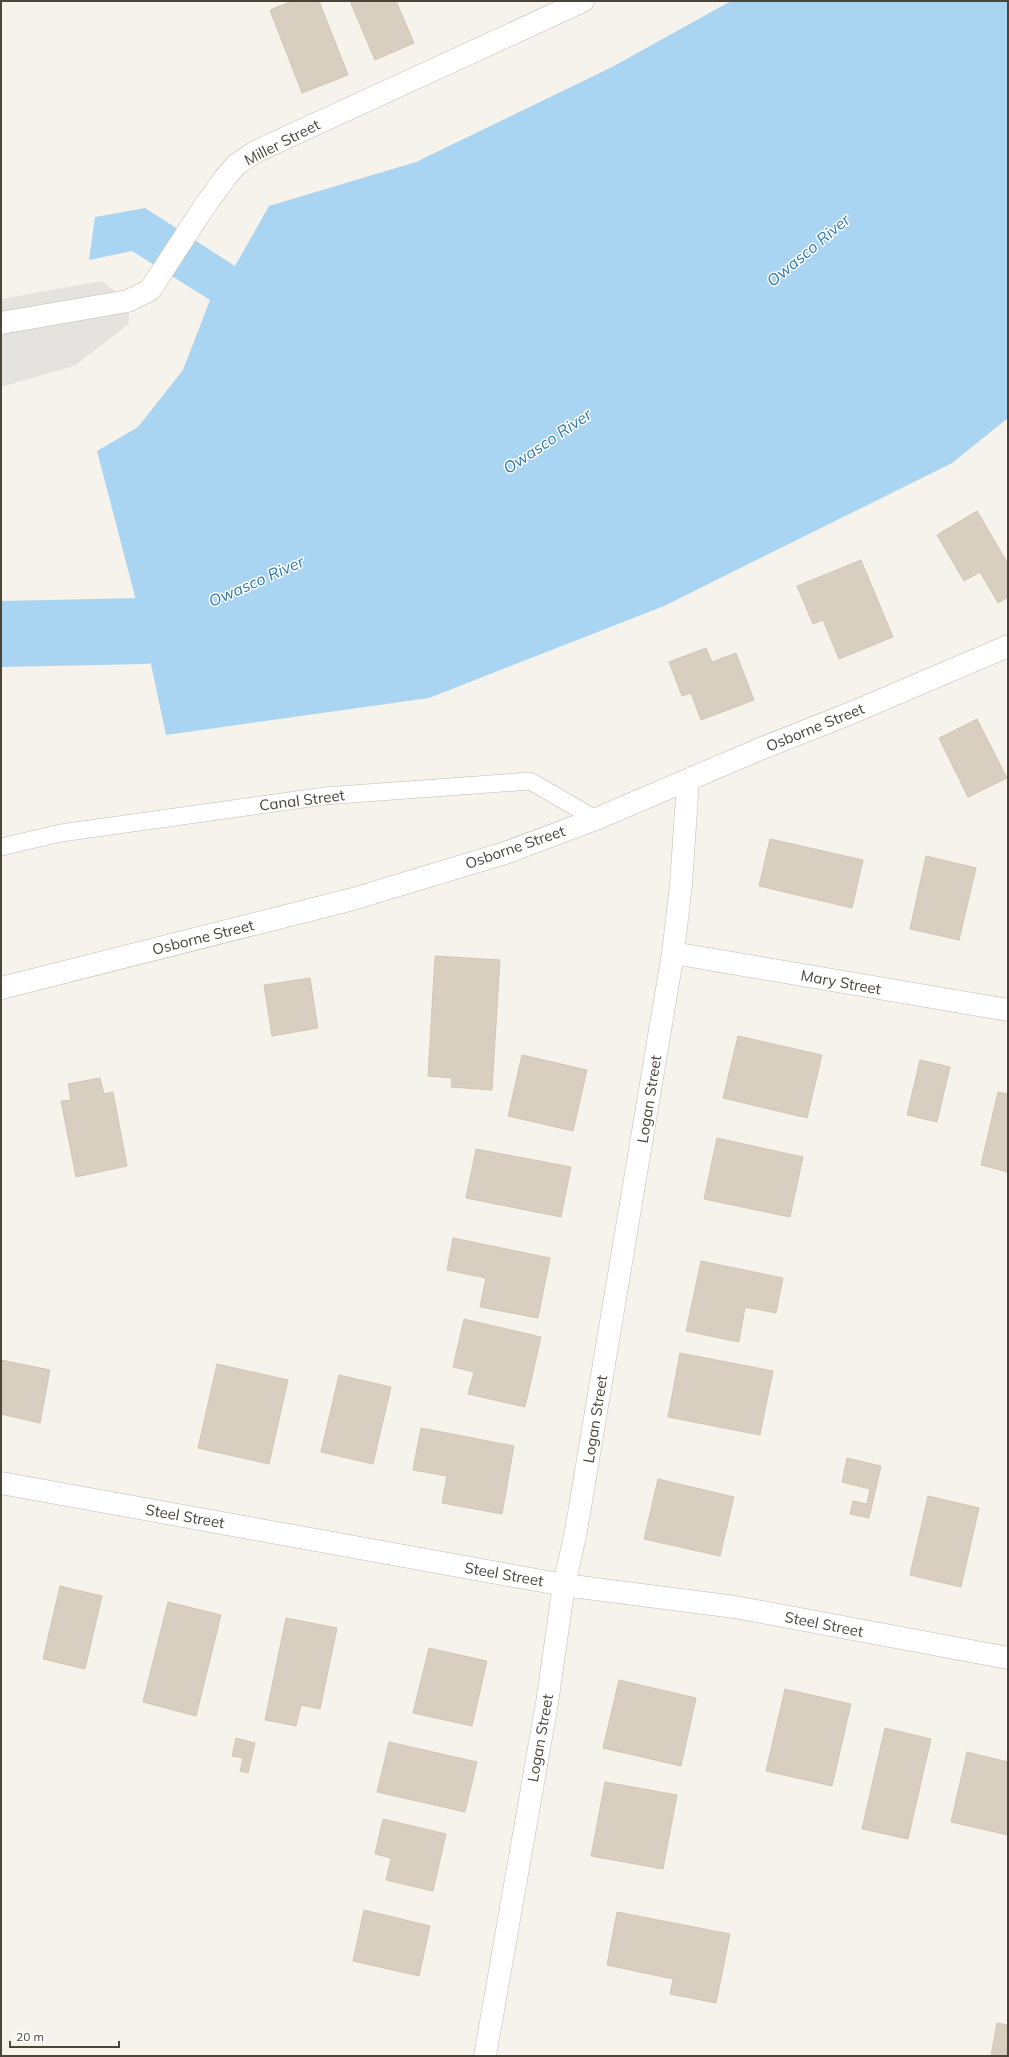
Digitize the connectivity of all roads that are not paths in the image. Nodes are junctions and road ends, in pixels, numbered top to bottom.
1 (583, 1) edge
2 (1, 323) edge
3 (1008, 646) edge
4 (688, 780) junction
5 (596, 819) junction
6 (1, 847) edge
7 (673, 953) junction
8 (1, 988) edge
9 (1008, 1010) edge
10 (1, 1483) edge
11 (564, 1585) junction
12 (1008, 1658) edge
13 (485, 2056) edge

1 - 2 street, Miller Street
3 - 4 street, Osborne Street
4 - 5 street, Osborne Street
4 - 7 street, Logan Street
5 - 6 lane, Canal Street
5 - 8 street, Osborne Street
7 - 9 street, Mary Street
7 - 11 street, Logan Street
10 - 11 street, Steel Street
11 - 12 street, Steel Street
11 - 13 street, Logan Street

